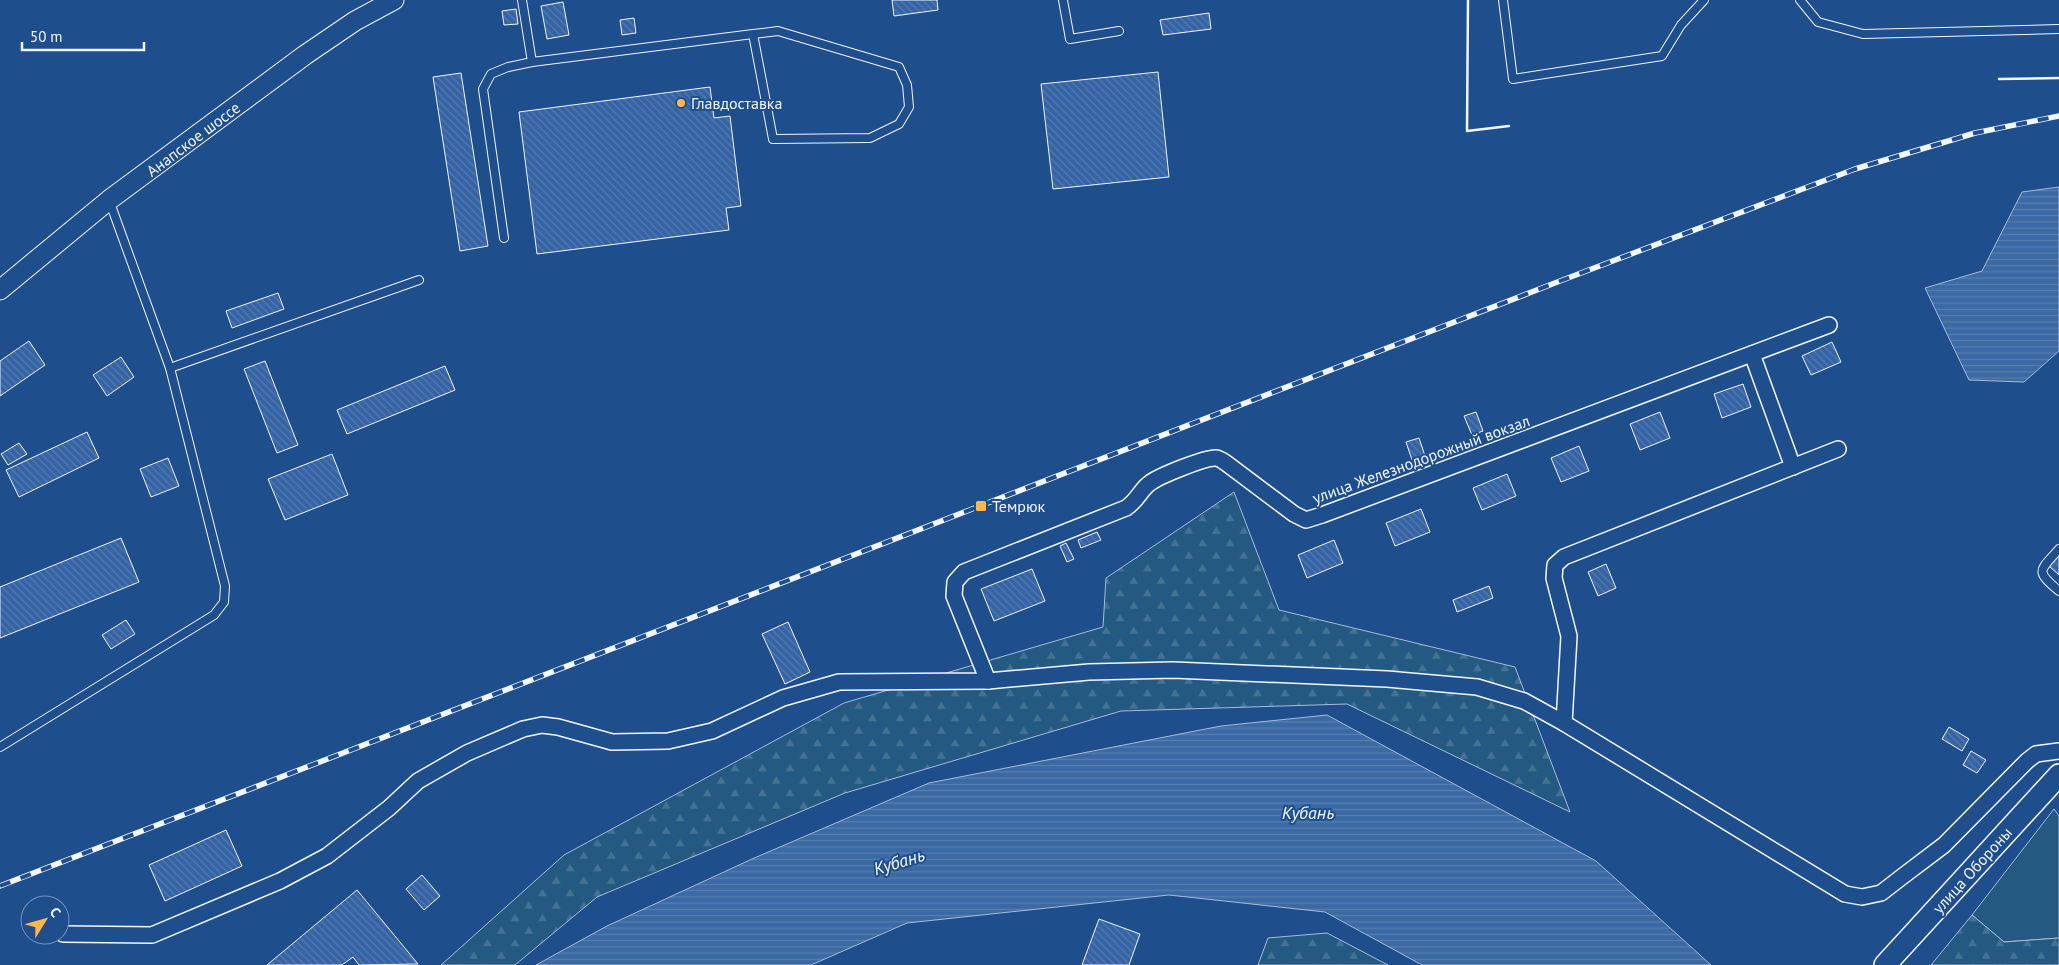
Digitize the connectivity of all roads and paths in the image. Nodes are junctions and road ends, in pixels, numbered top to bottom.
1 (394, 0) edge
2 (522, 0) edge
3 (1063, 0) edge
4 (1503, 0) edge
5 (1704, 0) edge
6 (1800, 0) edge
7 (2059, 29) edge
8 (1119, 31) dead end
9 (753, 34) junction
10 (532, 62) junction
11 (109, 200) junction
12 (504, 238) dead end
13 (419, 280) dead end
14 (0, 290) edge
15 (1829, 325) dead end
16 (1752, 354) junction
17 (170, 368) junction
18 (1838, 449) dead end
19 (1793, 467) junction
20 (2059, 549) edge
21 (2059, 591) edge
22 (988, 681) junction
23 (1564, 723) junction
24 (0, 747) edge
25 (2059, 751) edge
26 (2059, 775) edge
27 (70, 934) edge
28 (1885, 965) edge

1 - 11 street, Анапское шоссе
2 - 10 lane
3 - 8 lane
4 - 5 lane
6 - 7 lane
9 - 9 lane
9 - 10 lane
10 - 12 lane
11 - 14 street, Анапское шоссе
11 - 17 lane
13 - 17 lane
15 - 16 street, улица Железнодорожный вокзал
16 - 19 street
16 - 22 street, улица Железнодорожный вокзал
17 - 24 lane
18 - 19 street
19 - 23 street
20 - 21 lane
22 - 23 street
22 - 27 street
23 - 25 street
26 - 28 main road, улица Обороны

